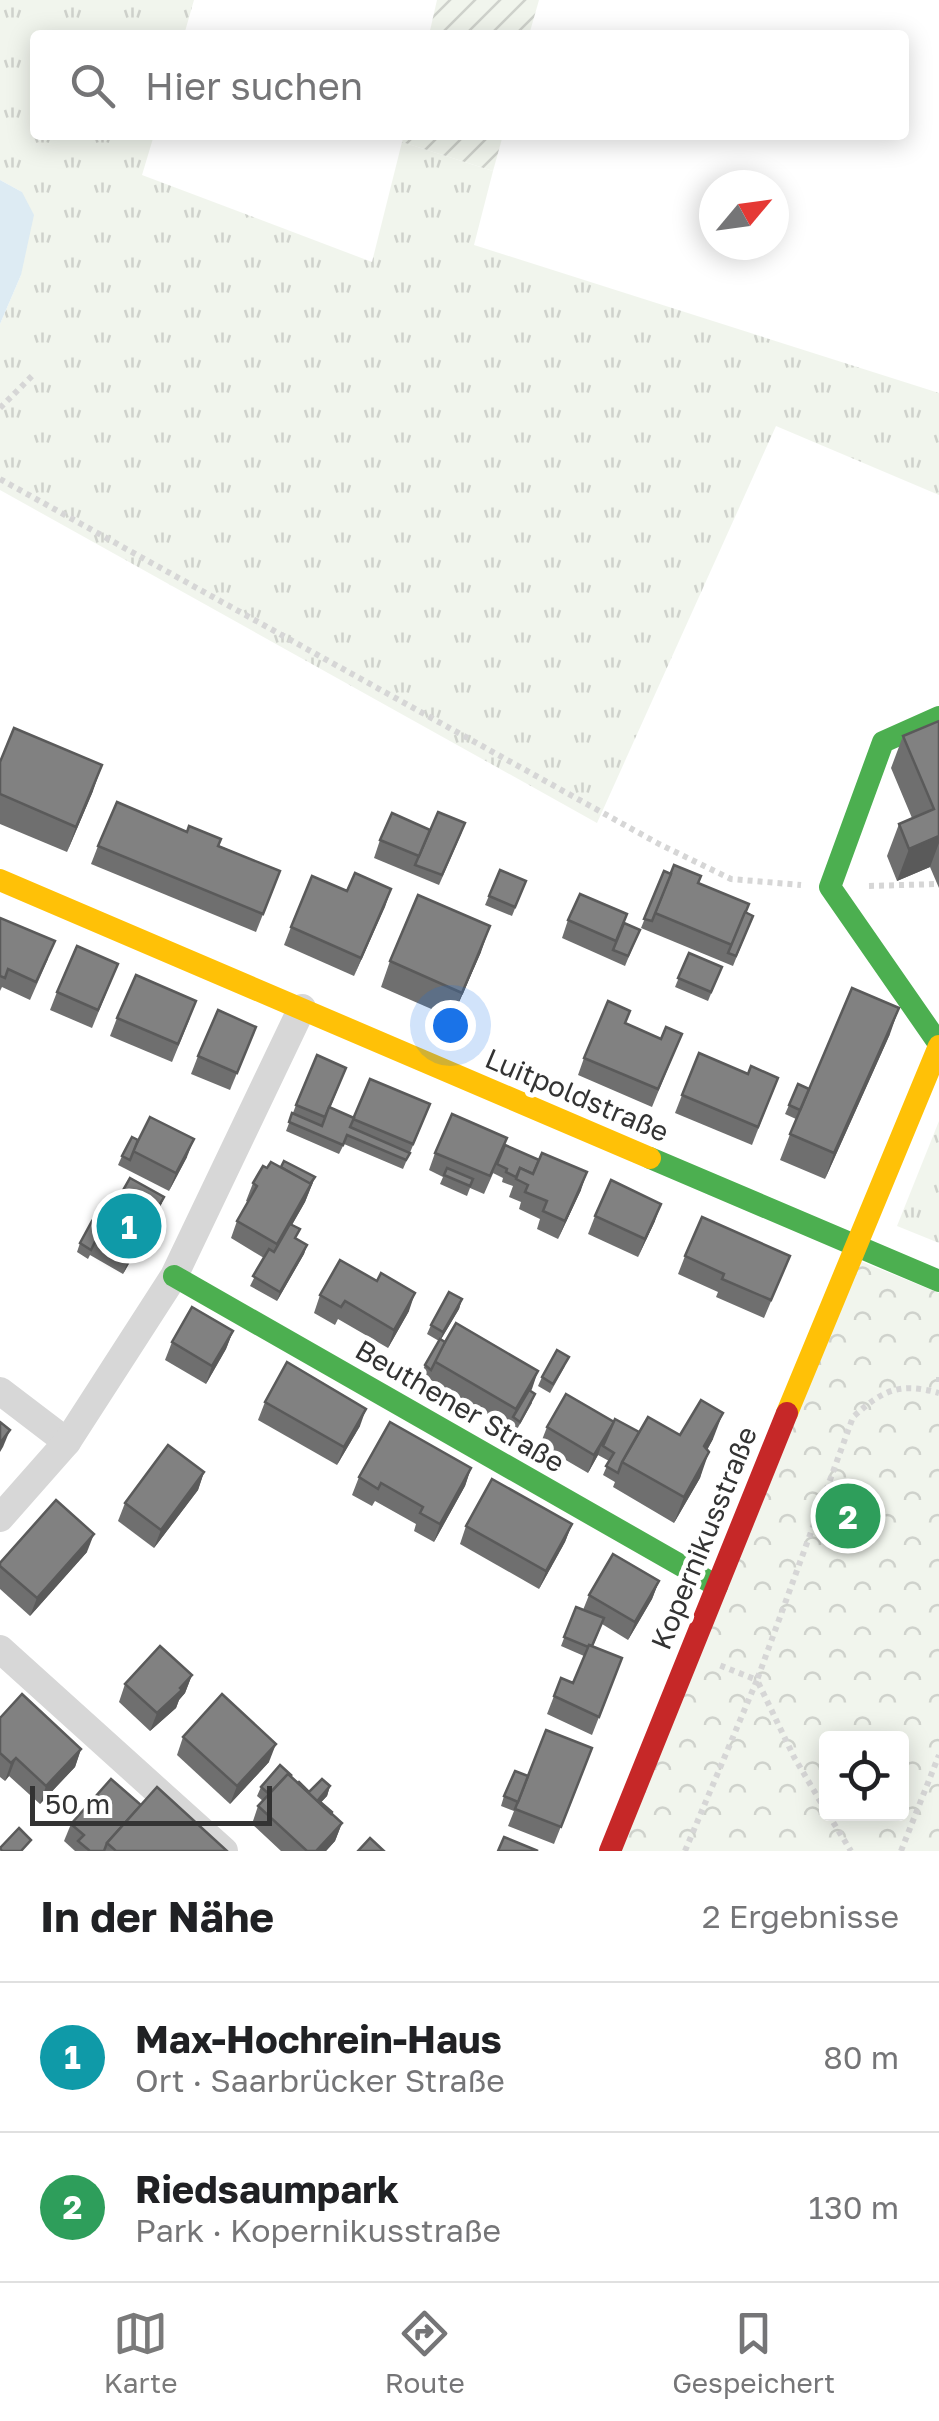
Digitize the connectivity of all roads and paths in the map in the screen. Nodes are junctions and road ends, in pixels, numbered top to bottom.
1 (32, 376) dead end
2 (0, 408) edge
3 (0, 479) edge
4 (939, 717) edge
5 (0, 880) edge
6 (938, 884) edge
7 (830, 887) junction
8 (302, 1008) junction
9 (939, 1045) edge
10 (854, 1247) junction
11 (174, 1276) junction
12 (939, 1281) edge
13 (0, 1391) edge
14 (939, 1393) edge
15 (67, 1442) junction
16 (0, 1518) edge
17 (717, 1586) junction
18 (0, 1649) edge
19 (757, 1680) junction
20 (939, 1755) edge
21 (819, 1799) edge
22 (833, 1821) edge
23 (224, 1851) edge
24 (610, 1851) edge
25 (685, 1851) edge
26 (851, 1851) edge
27 (901, 1851) edge

1 - 2 path
3 - 7 path
4 - 7 street
5 - 8 street, Luitpoldstraße
6 - 7 path
7 - 9 street
8 - 10 street, Luitpoldstraße
8 - 11 street
9 - 10 street
10 - 12 street, Luitpoldstraße
10 - 17 street, Kopernikusstraße
11 - 15 street
11 - 17 street, Beuthener Straße
13 - 15 street
14 - 19 path
15 - 16 street
17 - 24 street, Kopernikusstraße
18 - 23 street
19 - 21 path
19 - 25 path
20 - 27 path
22 - 26 path

